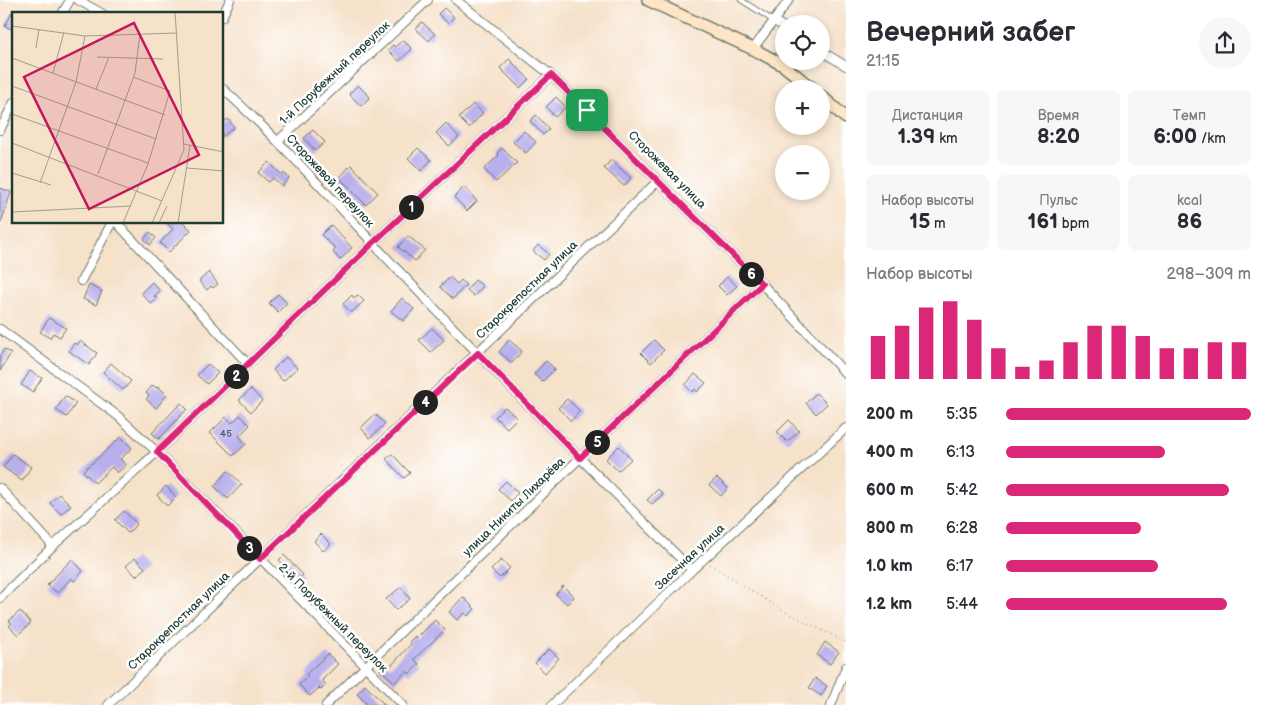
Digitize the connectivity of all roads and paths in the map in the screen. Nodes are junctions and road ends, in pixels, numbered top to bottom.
1 (70, 0) edge
2 (78, 0) edge
3 (230, 0) edge
4 (428, 0) edge
5 (456, 0) edge
6 (648, 0) edge
7 (742, 0) edge
8 (789, 0) edge
9 (63, 12) edge
10 (99, 12) edge
11 (224, 13) edge
12 (774, 20) junction
13 (753, 49) junction
14 (830, 56) edge
15 (846, 66) edge
16 (551, 75) junction
17 (802, 80) edge
18 (224, 90) edge
19 (830, 104) edge
20 (12, 106) edge
21 (846, 118) edge
22 (0, 130) edge
23 (278, 141) junction
24 (658, 181) junction
25 (111, 224) edge
26 (118, 224) edge
27 (373, 243) junction
28 (81, 281) dead end
29 (762, 284) junction
30 (0, 329) edge
31 (478, 353) junction
32 (248, 364) junction
33 (846, 374) edge
34 (846, 428) edge
35 (157, 452) junction
36 (580, 458) junction
37 (0, 488) edge
38 (53, 546) junction
39 (260, 559) junction
40 (704, 560) junction
41 (692, 570) junction
42 (0, 598) edge
43 (846, 642) edge
44 (846, 666) edge
45 (366, 667) junction
46 (108, 705) edge
47 (326, 705) edge
48 (403, 705) edge
49 (552, 705) edge
50 (831, 705) edge

1 - 9 street
2 - 10 street
3 - 11 street
4 - 23 street, 1-й Порубежный переулок
5 - 16 street, Сторожевая улица
6 - 13 main road
7 - 12 lane
8 - 12 street
12 - 13 street
13 - 17 main road
14 - 15 street
16 - 24 street, Сторожевая улица
16 - 27 street
18 - 23 street, Сторожевой переулок
19 - 21 main road
20 - 22 street
23 - 27 street, Сторожевой переулок
24 - 29 street, Сторожевая улица
24 - 31 street, Старокрепостная улица
25 - 28 street
26 - 32 street
27 - 31 street, Сторожевой переулок
27 - 32 street
29 - 33 street, Сторожевая улица
29 - 36 street, улица Никиты Лихарёва
30 - 35 street, 2-й Порубежный переулок
31 - 36 street, Сторожевой переулок
31 - 39 street, Старокрепостная улица
32 - 35 street
34 - 40 street, Засечная улица
35 - 38 street
35 - 39 street, 2-й Порубежный переулок
36 - 41 street, Сторожевой переулок
36 - 45 street, улица Никиты Лихарёва
37 - 38 street
38 - 42 street
39 - 45 street, 2-й Порубежный переулок
39 - 46 street, Старокрепостная улица
40 - 41 street, Засечная улица
40 - 43 path
41 - 49 street, Засечная улица
44 - 50 street
45 - 47 street, улица Никиты Лихарёва
45 - 48 street, 2-й Порубежный переулок

